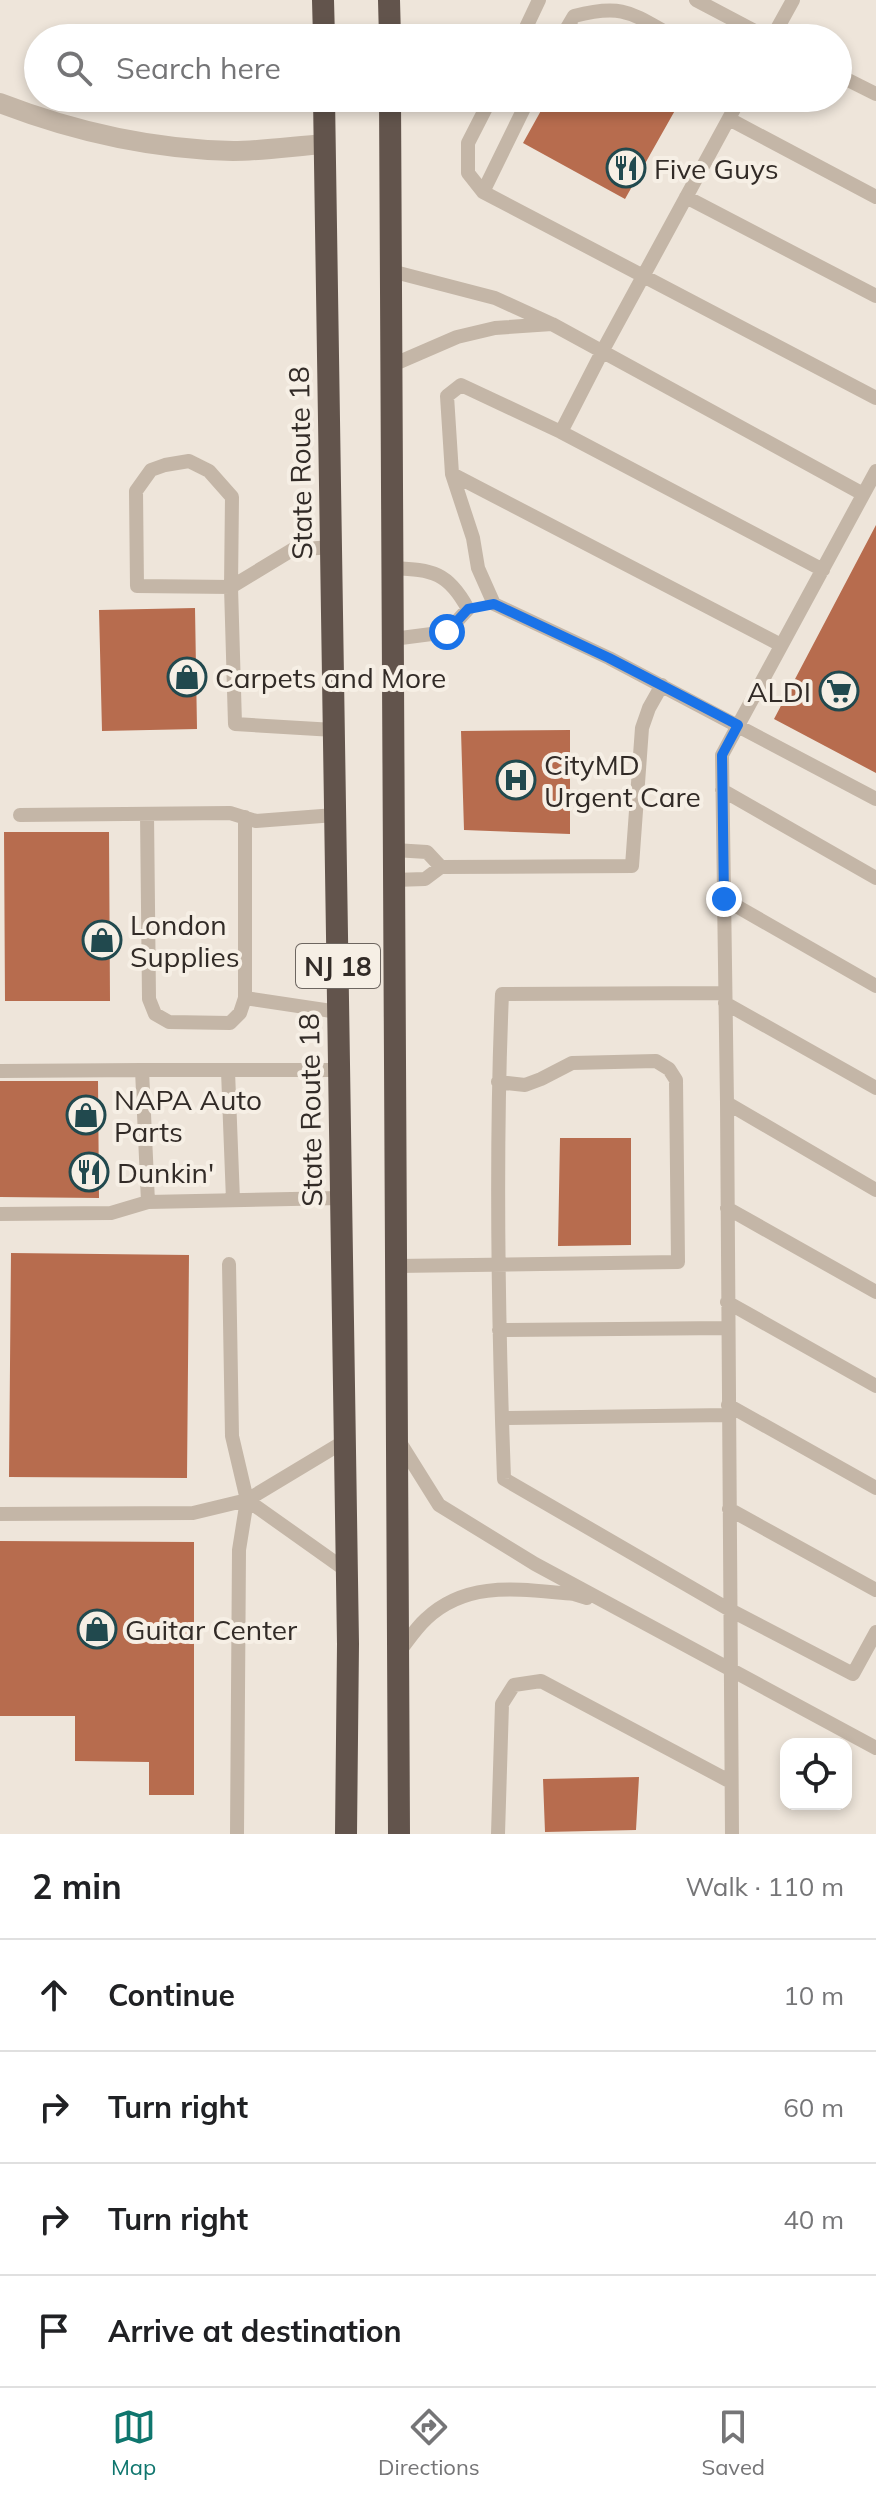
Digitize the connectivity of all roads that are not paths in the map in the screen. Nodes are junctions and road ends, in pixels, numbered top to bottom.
1 (323, 0) edge
2 (389, 0) edge
3 (539, 0) edge
4 (696, 0) edge
5 (793, 0) edge
6 (324, 24) edge
7 (390, 24) edge
8 (528, 24) edge
9 (569, 24) edge
10 (650, 24) edge
11 (743, 24) edge
12 (778, 24) edge
13 (852, 82) edge
14 (876, 94) edge
15 (0, 103) edge
16 (324, 112) edge
17 (390, 112) edge
18 (484, 112) edge
19 (522, 112) edge
20 (733, 112) edge
21 (729, 119) junction
22 (325, 144) junction
23 (483, 192) junction
24 (686, 197) junction
25 (876, 197) edge
26 (391, 271) junction
27 (644, 276) junction
28 (876, 296) edge
29 (552, 324) junction
30 (603, 350) junction
31 (390, 366) junction
32 (876, 398) edge
33 (561, 432) junction
34 (876, 471) edge
35 (452, 474) junction
36 (863, 494) junction
37 (331, 547) junction
38 (393, 568) junction
39 (823, 570) junction
40 (231, 587) junction
41 (494, 604) junction
42 (468, 609) junction
43 (393, 639) junction
44 (781, 645) junction
45 (662, 685) junction
46 (738, 725) junction
47 (334, 730) junction
48 (722, 790) junction
49 (876, 799) edge
50 (147, 814) junction
51 (20, 815) dead end
52 (335, 815) junction
53 (245, 817) junction
54 (394, 850) junction
55 (441, 867) junction
56 (876, 878) edge
57 (394, 880) junction
58 (724, 899) junction
59 (876, 986) edge
60 (245, 998) junction
61 (724, 998) junction
62 (338, 1012) junction
63 (142, 1070) junction
64 (339, 1070) junction
65 (0, 1071) edge
66 (228, 1071) junction
67 (498, 1082) junction
68 (876, 1088) edge
69 (727, 1103) junction
70 (876, 1190) edge
71 (341, 1198) junction
72 (233, 1200) junction
73 (148, 1202) junction
74 (727, 1208) junction
75 (0, 1214) edge
76 (229, 1264) dead end
77 (497, 1264) junction
78 (396, 1266) junction
79 (876, 1292) edge
80 (727, 1302) junction
81 (727, 1328) junction
82 (499, 1330) junction
83 (876, 1386) edge
84 (728, 1410) junction
85 (502, 1418) junction
86 (397, 1438) junction
87 (345, 1441) junction
88 (876, 1488) edge
89 (247, 1500) junction
90 (729, 1509) junction
91 (0, 1514) edge
92 (347, 1571) junction
93 (876, 1590) edge
94 (610, 1605) junction
95 (730, 1610) junction
96 (876, 1632) edge
97 (398, 1653) junction
98 (731, 1670) junction
99 (875, 1744) edge
100 (731, 1782) junction
101 (237, 1834) edge
102 (346, 1834) edge
103 (399, 1834) edge
104 (498, 1834) edge
105 (732, 1834) edge

1 - 6 highway
2 - 7 highway
3 - 8 lane
4 - 11 lane
5 - 12 lane
9 - 10 lane
13 - 14 lane
15 - 22 street
16 - 22 highway, State Route 18 / NJ 18
17 - 26 highway, NJ 18
18 - 23 lane
19 - 23 lane
20 - 21 lane
21 - 24 lane
21 - 25 lane
22 - 37 highway, State Route 18 / NJ 18
23 - 27 lane
24 - 27 lane
24 - 28 lane
26 - 29 lane
26 - 31 highway, NJ 18
27 - 30 lane
27 - 32 lane
29 - 30 lane
29 - 31 lane
30 - 33 lane
30 - 36 lane
31 - 38 highway, NJ 18
33 - 35 lane
33 - 39 lane
34 - 36 lane
35 - 41 lane
35 - 44 lane
36 - 39 lane
37 - 40 lane
37 - 47 highway, State Route 18 / NJ 18
38 - 42 lane
38 - 43 highway, NJ 18
39 - 44 lane
40 - 40 lane
40 - 47 lane
41 - 42 lane
41 - 45 lane
42 - 43 lane
43 - 54 highway, NJ 18
44 - 46 lane
45 - 46 lane
45 - 55 lane
46 - 48 lane
46 - 49 lane
47 - 52 highway, State Route 18 / NJ 18
48 - 56 lane
48 - 58 lane
50 - 51 lane
50 - 53 lane
50 - 60 lane
52 - 53 lane
52 - 62 highway, State Route 18 / NJ 18
53 - 60 lane
54 - 55 lane
54 - 57 highway, NJ 18
55 - 57 lane
57 - 78 highway, NJ 18
58 - 59 lane
58 - 61 lane
60 - 62 lane
61 - 67 lane
61 - 68 lane
61 - 69 lane
62 - 64 highway, State Route 18 / NJ 18
63 - 65 lane
63 - 66 lane
63 - 73 lane
64 - 66 lane
64 - 71 highway, State Route 18 / NJ 18
66 - 72 lane
67 - 77 lane
67 - 77 lane
69 - 70 lane
69 - 74 lane
71 - 72 lane
71 - 87 highway, State Route 18 / NJ 18
72 - 73 lane
73 - 75 lane
74 - 79 lane
74 - 80 lane
76 - 89 lane
77 - 78 lane
77 - 82 lane
78 - 86 highway, NJ 18
80 - 81 lane
80 - 83 lane
81 - 82 lane
81 - 84 lane
82 - 85 lane
84 - 85 lane
84 - 88 lane
84 - 90 lane
85 - 95 lane
86 - 94 lane
86 - 97 highway, NJ 18
87 - 89 lane
87 - 92 highway, State Route 18 / NJ 18
89 - 91 lane
89 - 92 lane
89 - 101 lane
90 - 93 lane
90 - 95 lane
92 - 102 highway, State Route 18 / NJ 18
94 - 97 lane
94 - 98 lane
95 - 96 lane
95 - 98 lane
97 - 103 highway, NJ 18
98 - 99 lane
98 - 100 lane
100 - 104 lane
100 - 105 lane

